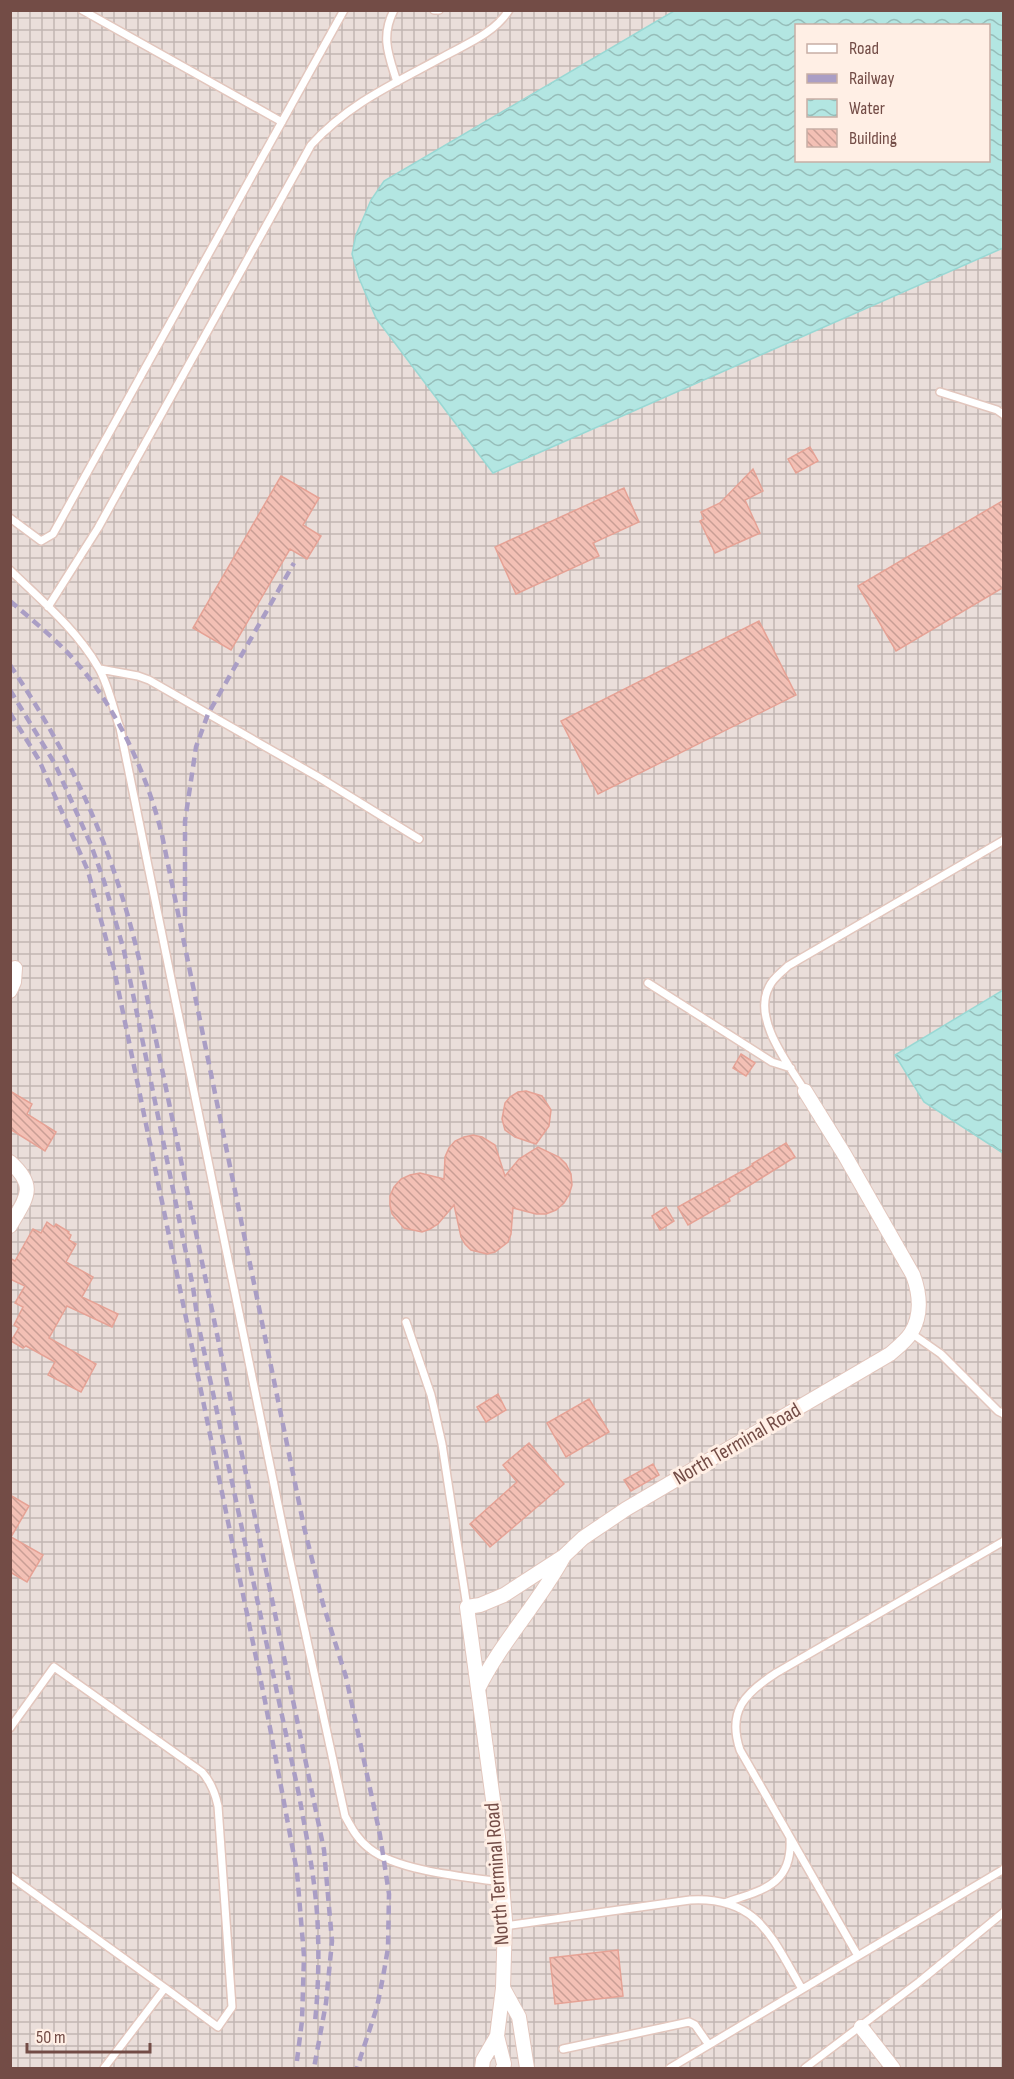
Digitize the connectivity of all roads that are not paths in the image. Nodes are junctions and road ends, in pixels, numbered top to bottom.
1 (82, 10) edge
2 (344, 10) edge
3 (394, 10) edge
4 (434, 10) edge
5 (439, 10) edge
6 (509, 10) edge
7 (397, 82) junction
8 (282, 122) junction
9 (940, 392) dead end
10 (1000, 412) edge
11 (1004, 423) edge
12 (10, 518) edge
13 (10, 570) edge
14 (48, 607) junction
15 (100, 669) junction
16 (419, 838) dead end
17 (1004, 840) edge
18 (15, 968) dead end
19 (648, 983) dead end
20 (10, 992) edge
21 (791, 1068) junction
22 (805, 1090) joint
23 (10, 1162) edge
24 (10, 1226) edge
25 (406, 1322) dead end
26 (911, 1333) junction
27 (1004, 1414) edge
28 (1004, 1541) edge
29 (564, 1556) junction
30 (467, 1606) junction
31 (478, 1689) junction
32 (10, 1728) edge
33 (790, 1836) junction
34 (1004, 1869) edge
35 (10, 1876) edge
36 (501, 1882) junction
37 (727, 1902) junction
38 (1004, 1912) edge
39 (504, 1926) junction
40 (858, 1956) junction
41 (165, 1988) junction
42 (503, 1989) junction
43 (802, 1989) junction
44 (861, 2027) junction
45 (497, 2036) junction
46 (709, 2045) junction
47 (563, 2049) dead end
48 (104, 2068) edge
49 (482, 2068) edge
50 (503, 2068) edge
51 (526, 2068) edge
52 (669, 2068) edge
53 (805, 2068) edge
54 (893, 2068) edge

1 - 8 lane
2 - 8 lane
3 - 7 lane
4 - 5 lane
6 - 7 lane
7 - 14 lane
8 - 12 lane
9 - 10 lane
10 - 11 lane
13 - 14 lane
14 - 15 lane
15 - 16 lane
15 - 36 lane
17 - 21 lane
18 - 20 street
19 - 21 lane
21 - 22 lane
22 - 26 street, North Terminal Road
23 - 24 street
25 - 30 lane
26 - 27 lane
26 - 29 street, North Terminal Road
28 - 33 lane
29 - 30 street, North Terminal Road
29 - 31 street, North Terminal Road
30 - 31 street, North Terminal Road
31 - 36 street, North Terminal Road
32 - 41 lane
33 - 37 lane
33 - 40 lane
34 - 40 lane
35 - 41 lane
36 - 39 street, North Terminal Road
37 - 39 lane
37 - 43 lane
38 - 44 lane
39 - 42 street, North Terminal Road
40 - 43 lane
41 - 48 lane
42 - 45 street, North Terminal Road
42 - 51 street
43 - 46 lane
44 - 53 lane
44 - 54 street
45 - 49 street, North Terminal Road
45 - 50 street, North Terminal Road
46 - 47 lane
46 - 52 lane

